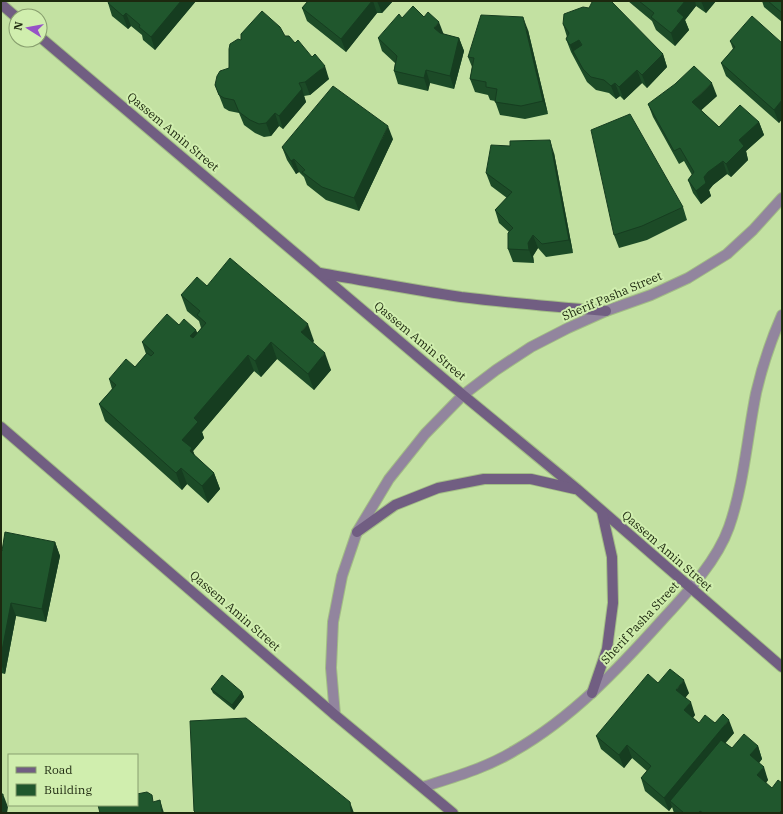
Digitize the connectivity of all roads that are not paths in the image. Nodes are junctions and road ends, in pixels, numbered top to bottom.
1 (48, 44) edge
2 (782, 198) edge
3 (319, 272) junction
4 (606, 311) junction
5 (782, 315) edge
6 (463, 395) junction
7 (1, 427) edge
8 (576, 489) junction
9 (602, 512) junction
10 (357, 532) junction
11 (692, 588) junction
12 (782, 667) edge
13 (592, 693) junction
14 (335, 715) junction
15 (423, 787) junction
16 (453, 813) edge

1 - 3 main road, Qassem Amin Street
2 - 4 street, Sherif Pasha Street
3 - 4 main road
3 - 6 main road, Qassem Amin Street
4 - 6 street, Sherif Pasha Street
5 - 11 street, Sherif Pasha Street
6 - 8 main road, Qassem Amin Street
6 - 10 street, Sherif Pasha Street
7 - 14 main road, Qassem Amin Street
8 - 9 main road, Qassem Amin Street
8 - 10 main road
9 - 11 main road, Qassem Amin Street
9 - 13 main road
10 - 14 street, Sherif Pasha Street
11 - 12 main road, Qassem Amin Street
11 - 13 street, Sherif Pasha Street
13 - 15 street, Sherif Pasha Street
14 - 15 main road, Qassem Amin Street
15 - 16 main road, Qassem Amin Street

